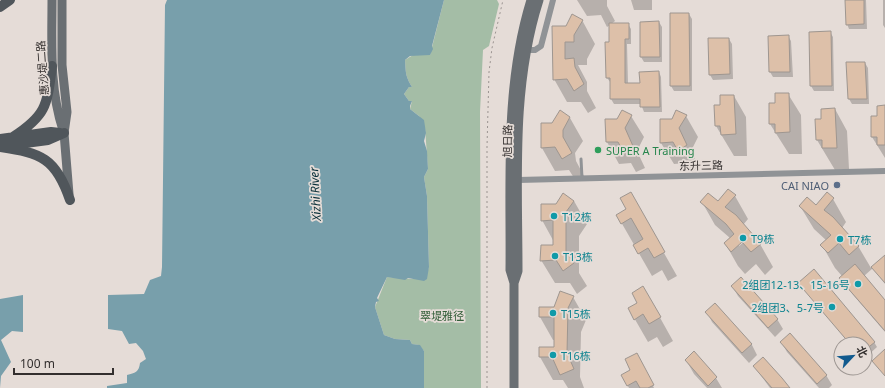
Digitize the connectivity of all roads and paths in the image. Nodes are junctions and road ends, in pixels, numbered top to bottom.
1 (10, 0) edge
2 (52, 0) edge
3 (62, 0) edge
4 (503, 0) edge
5 (531, 0) edge
6 (539, 0) edge
7 (553, 0) edge
8 (0, 7) edge
9 (526, 50) junction
10 (52, 66) junction
11 (64, 133) junction
12 (13, 137) junction
13 (0, 139) edge
14 (0, 147) edge
15 (581, 159) dead end
16 (885, 171) edge
17 (582, 178) junction
18 (518, 180) junction
19 (70, 200) joint
20 (514, 283) junction
21 (487, 388) edge
22 (514, 388) edge

1 - 8 main road
2 - 10 main road, 惠沙堤二路
3 - 11 main road, 惠沙堤二路
4 - 21 path
5 - 20 main road, 旭日路
6 - 9 main road, 旭日路
7 - 9 street
9 - 18 main road, 旭日路
10 - 11 main road, 惠沙堤二路
10 - 12 main road
11 - 12 main road
11 - 14 main road
11 - 19 main road, 惠沙堤二路
12 - 13 main road
14 - 19 main road
15 - 17 lane
16 - 17 street, 东升三路
17 - 18 street, 东升三路
18 - 20 main road, 旭日路
20 - 22 main road, 旭日路

